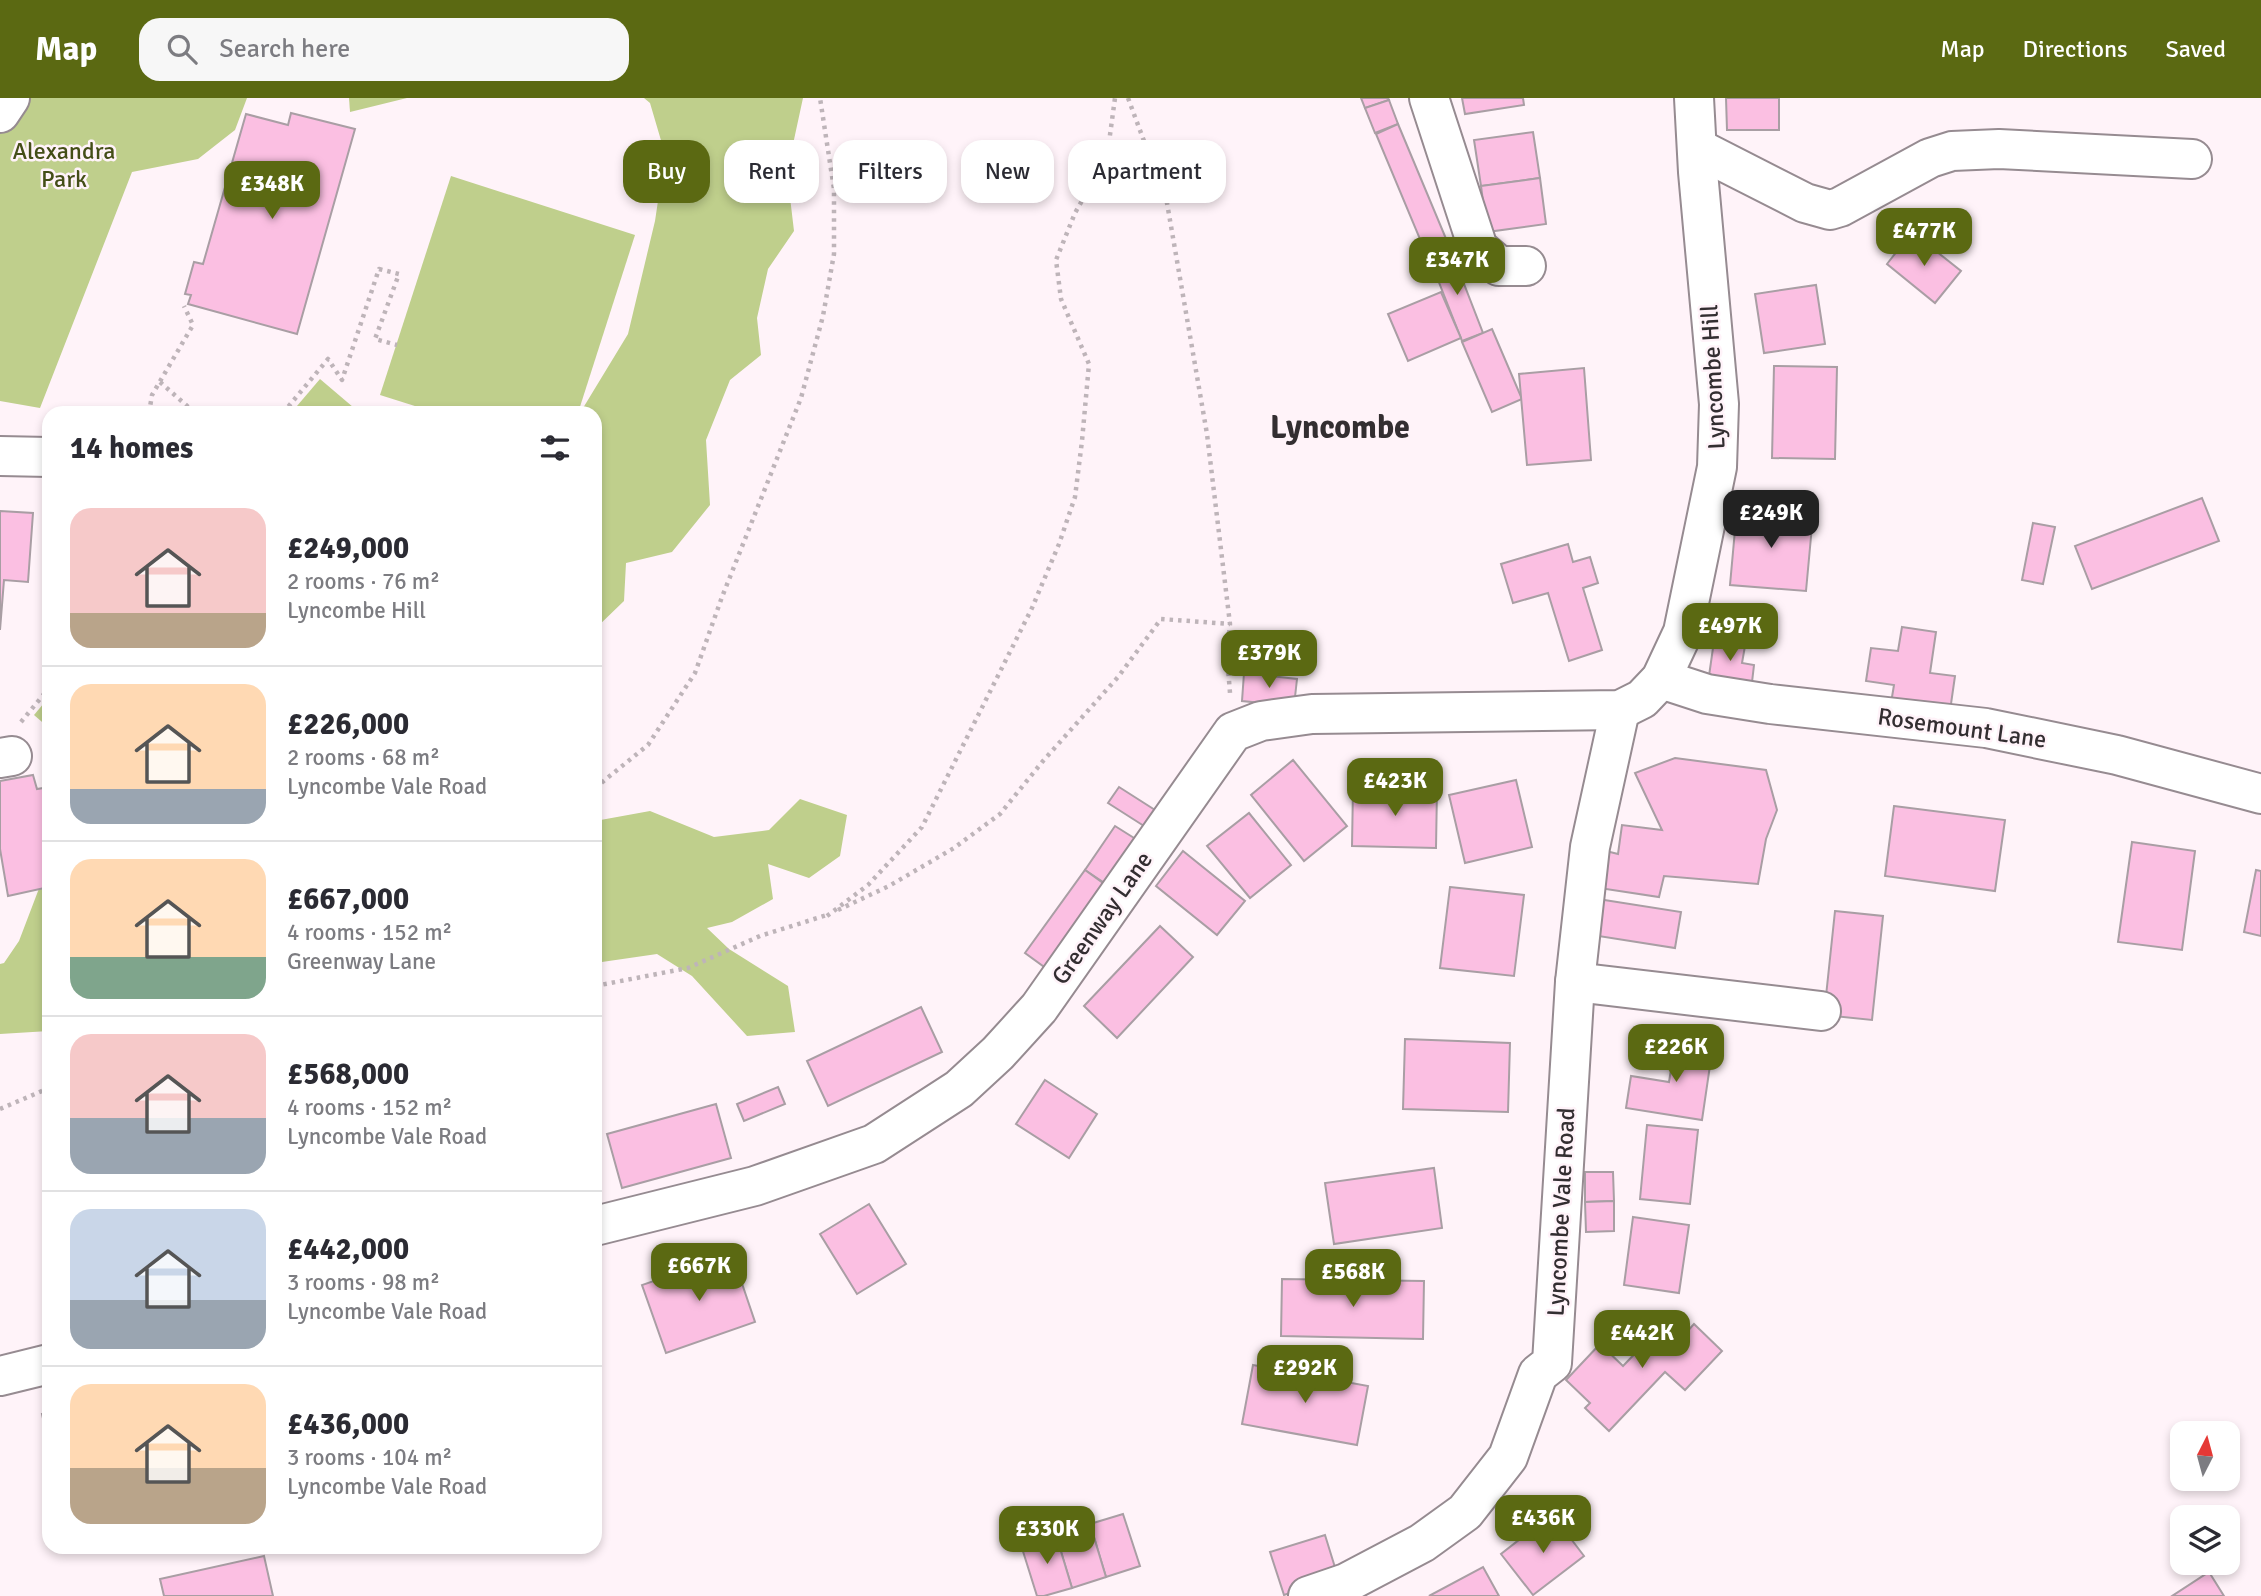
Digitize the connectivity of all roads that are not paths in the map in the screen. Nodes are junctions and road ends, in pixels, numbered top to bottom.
1 (10, 98) edge
2 (1429, 98) edge
3 (1694, 98) edge
4 (0, 113) edge
5 (1697, 148) junction
6 (2192, 159) dead end
7 (1526, 267) dead end
8 (0, 456) edge
9 (42, 457) edge
10 (1661, 679) junction
11 (1620, 710) junction
12 (2261, 794) edge
13 (1575, 982) junction
14 (1821, 1011) dead end
15 (602, 1224) edge
16 (42, 1366) edge
17 (0, 1376) edge
18 (1308, 1596) edge

1 - 4 street
2 - 7 street
3 - 5 street, Lyncombe Hill
5 - 6 street
5 - 10 street, Lyncombe Hill
8 - 9 street
10 - 11 street, Lyncombe Hill
10 - 12 street, Rosemount Lane
11 - 13 street, Lyncombe Vale Road
11 - 15 street, Greenway Lane
13 - 14 street
13 - 18 street, Lyncombe Vale Road
16 - 17 street

